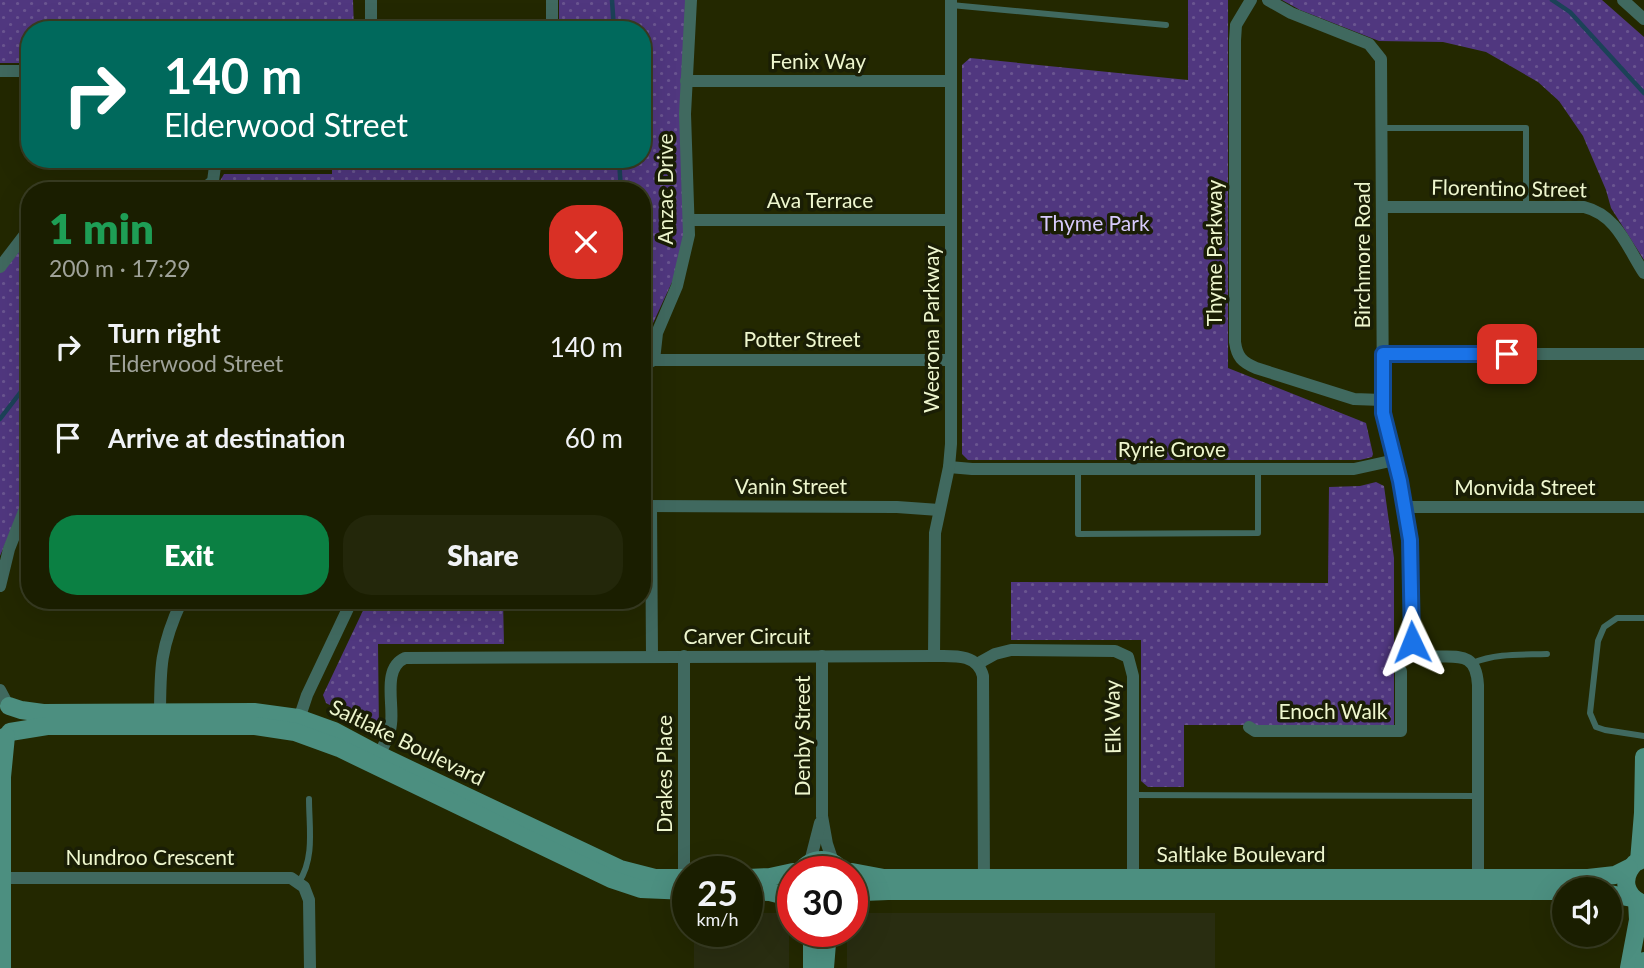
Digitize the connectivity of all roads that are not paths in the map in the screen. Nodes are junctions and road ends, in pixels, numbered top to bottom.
1 (371, 0) edge
2 (552, 0) edge
3 (691, 0) edge
4 (1251, 0) edge
5 (1268, 0) edge
6 (1623, 0) edge
7 (951, 3) edge
8 (1644, 19) edge
9 (371, 21) edge
10 (552, 21) edge
11 (1166, 24) dead end
12 (0, 71) edge
13 (21, 71) edge
14 (686, 81) junction
15 (951, 81) junction
16 (1382, 128) junction
17 (1382, 206) junction
18 (1526, 206) junction
19 (690, 220) junction
20 (951, 220) junction
21 (21, 240) edge
22 (0, 267) edge
23 (1644, 273) edge
24 (651, 353) edge
25 (1383, 354) junction
26 (1644, 354) edge
27 (951, 360) junction
28 (651, 363) edge
29 (1382, 400) junction
30 (1395, 460) junction
31 (949, 467) junction
32 (1078, 469) junction
33 (1258, 469) junction
34 (651, 506) edge
35 (1406, 507) junction
36 (1644, 507) edge
37 (939, 510) junction
38 (21, 519) edge
39 (0, 586) edge
40 (178, 609) edge
41 (348, 609) edge
42 (650, 609) edge
43 (1644, 618) edge
44 (1547, 654) dead end
45 (652, 656) junction
46 (684, 656) junction
47 (822, 656) junction
48 (934, 656) junction
49 (1473, 663) junction
50 (977, 664) junction
51 (1401, 671) dead end
52 (4, 700) edge
53 (160, 719) junction
54 (297, 725) junction
55 (1249, 727) dead end
56 (5, 735) edge
57 (1644, 736) edge
58 (1644, 757) edge
59 (376, 760) junction
60 (1133, 795) junction
61 (1478, 796) junction
62 (309, 799) dead end
63 (822, 816) junction
64 (686, 856) edge
65 (808, 856) edge
66 (835, 856) edge
67 (1637, 863) edge
68 (868, 874) edge
69 (1, 878) edge
70 (299, 882) junction
71 (672, 882) edge
72 (1478, 884) junction
73 (983, 885) junction
74 (1133, 885) junction
75 (1552, 890) edge
76 (868, 892) edge
77 (1638, 901) edge
78 (812, 947) edge
79 (827, 947) edge
80 (1644, 961) edge
81 (2, 968) edge
82 (310, 968) edge
83 (812, 968) edge
84 (825, 968) edge
85 (1629, 968) edge
86 (1643, 968) edge

1 - 9 street
2 - 10 street
3 - 14 street, Anzac Drive
4 - 29 street, Thyme Parkway
5 - 16 street, Birchmore Road
6 - 8 street
7 - 11 lane
7 - 15 street, Weerona Parkway
12 - 13 street
14 - 15 street, Fenix Way
14 - 19 street, Anzac Drive
15 - 20 street, Weerona Parkway
16 - 17 street, Birchmore Road
16 - 18 lane
17 - 18 street, Florentino Street
17 - 25 street, Birchmore Road
18 - 23 street, Florentino Street
19 - 20 street, Ava Terrace
19 - 24 street, Anzac Drive
20 - 27 street, Weerona Parkway
21 - 22 street
25 - 26 street
25 - 29 street, Birchmore Road
27 - 28 street, Potter Street
27 - 31 street, Weerona Parkway
29 - 30 street, Birchmore Road
30 - 33 street, Ryrie Grove
30 - 35 street, Birchmore Road
31 - 32 street, Ryrie Grove
31 - 37 street, Weerona Parkway
32 - 33 street, Ryrie Grove
32 - 33 lane
34 - 37 street, Vanin Street
35 - 36 street, Monvida Street
35 - 49 street, Birchmore Road
37 - 48 street, Weerona Parkway
38 - 39 street
40 - 53 street
41 - 54 street
42 - 45 street
43 - 57 lane
44 - 49 lane
45 - 46 street, Carver Circuit
45 - 59 street, Carver Circuit
46 - 47 street, Carver Circuit
46 - 64 street, Drakes Place
47 - 48 street, Carver Circuit
47 - 63 street, Denby Street
48 - 50 street, Carver Circuit
49 - 61 street
50 - 60 street, Elk Way
50 - 73 street
51 - 55 street, Enoch Walk
52 - 53 street, Saltlake Boulevard
52 - 56 street
53 - 54 street, Saltlake Boulevard
53 - 56 street, Saltlake Boulevard
54 - 59 street, Saltlake Boulevard
56 - 69 street
58 - 67 street
59 - 71 street, Saltlake Boulevard
60 - 61 lane
60 - 74 street, Elk Way
61 - 72 street
62 - 70 lane
63 - 65 street, Denby Street
63 - 66 street, Denby Street
67 - 72 street, Saltlake Boulevard
67 - 77 street
68 - 73 street, Saltlake Boulevard
69 - 70 street, Nundroo Crescent
69 - 81 street
70 - 82 street
72 - 74 street, Saltlake Boulevard
72 - 75 street, Saltlake Boulevard
73 - 74 street, Saltlake Boulevard
73 - 76 street, Saltlake Boulevard
77 - 85 street
78 - 83 street
79 - 84 street
80 - 86 street

